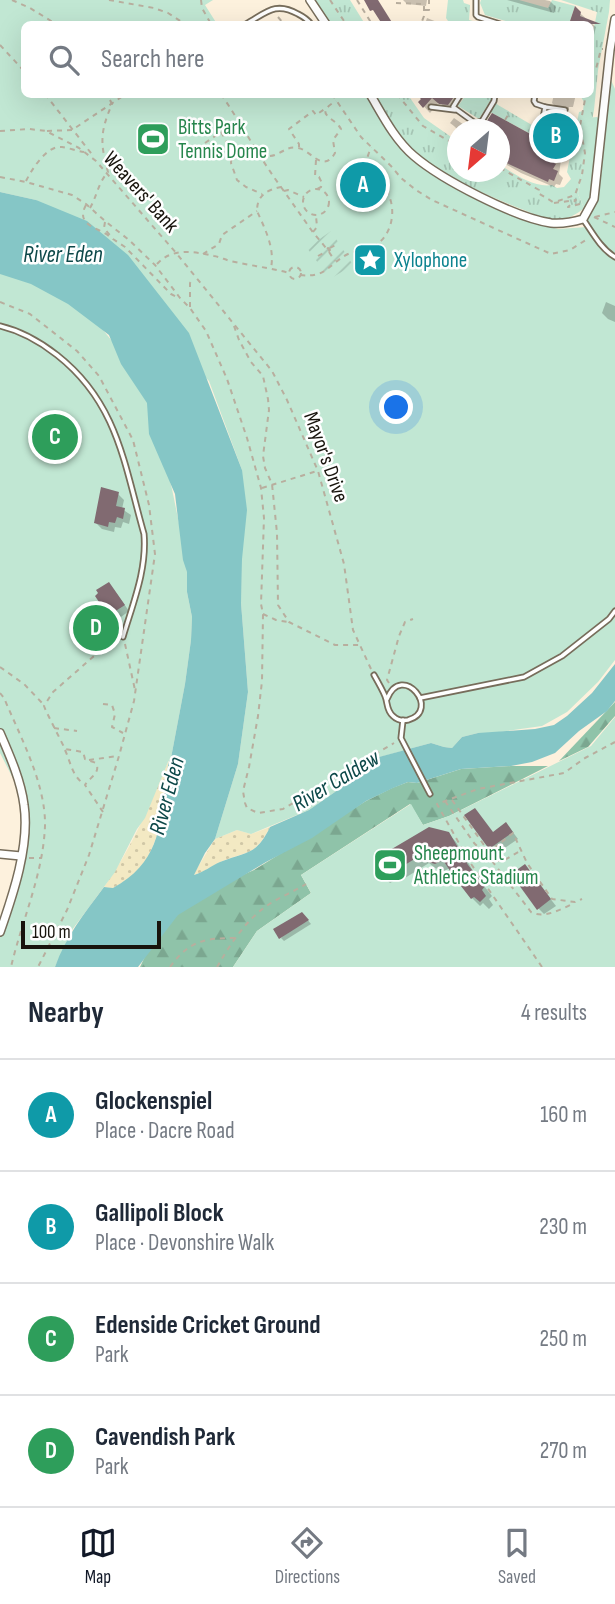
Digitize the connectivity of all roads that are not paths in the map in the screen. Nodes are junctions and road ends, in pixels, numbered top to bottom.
1 (310, 0) edge
2 (477, 0) edge
3 (615, 19) edge
4 (251, 21) edge
5 (309, 21) edge
6 (324, 21) edge
7 (492, 21) edge
8 (372, 98) edge
9 (458, 98) edge
10 (494, 98) edge
11 (534, 98) edge
12 (431, 107) dead end
13 (545, 107) junction
14 (455, 110) junction
15 (565, 110) dead end
16 (538, 149) dead end
17 (583, 219) junction
18 (615, 257) edge
19 (0, 326) edge
20 (615, 611) edge
21 (123, 637) road end
22 (374, 676) road end
23 (420, 698) junction
24 (387, 699) junction
25 (403, 720) junction
26 (0, 733) edge
27 (430, 794) dead end
28 (0, 854) edge
29 (21, 856) junction
30 (0, 932) edge

1 - 6 street
2 - 7 lane
3 - 17 street
4 - 5 lane
8 - 17 street
9 - 14 lane
10 - 14 lane
11 - 13 lane
12 - 14 lane
13 - 15 lane
13 - 16 lane
17 - 18 lane
19 - 21 lane
20 - 23 lane
22 - 24 lane
23 - 24 lane
23 - 25 lane
24 - 25 lane
25 - 27 lane
26 - 29 street
28 - 29 street
29 - 30 street

